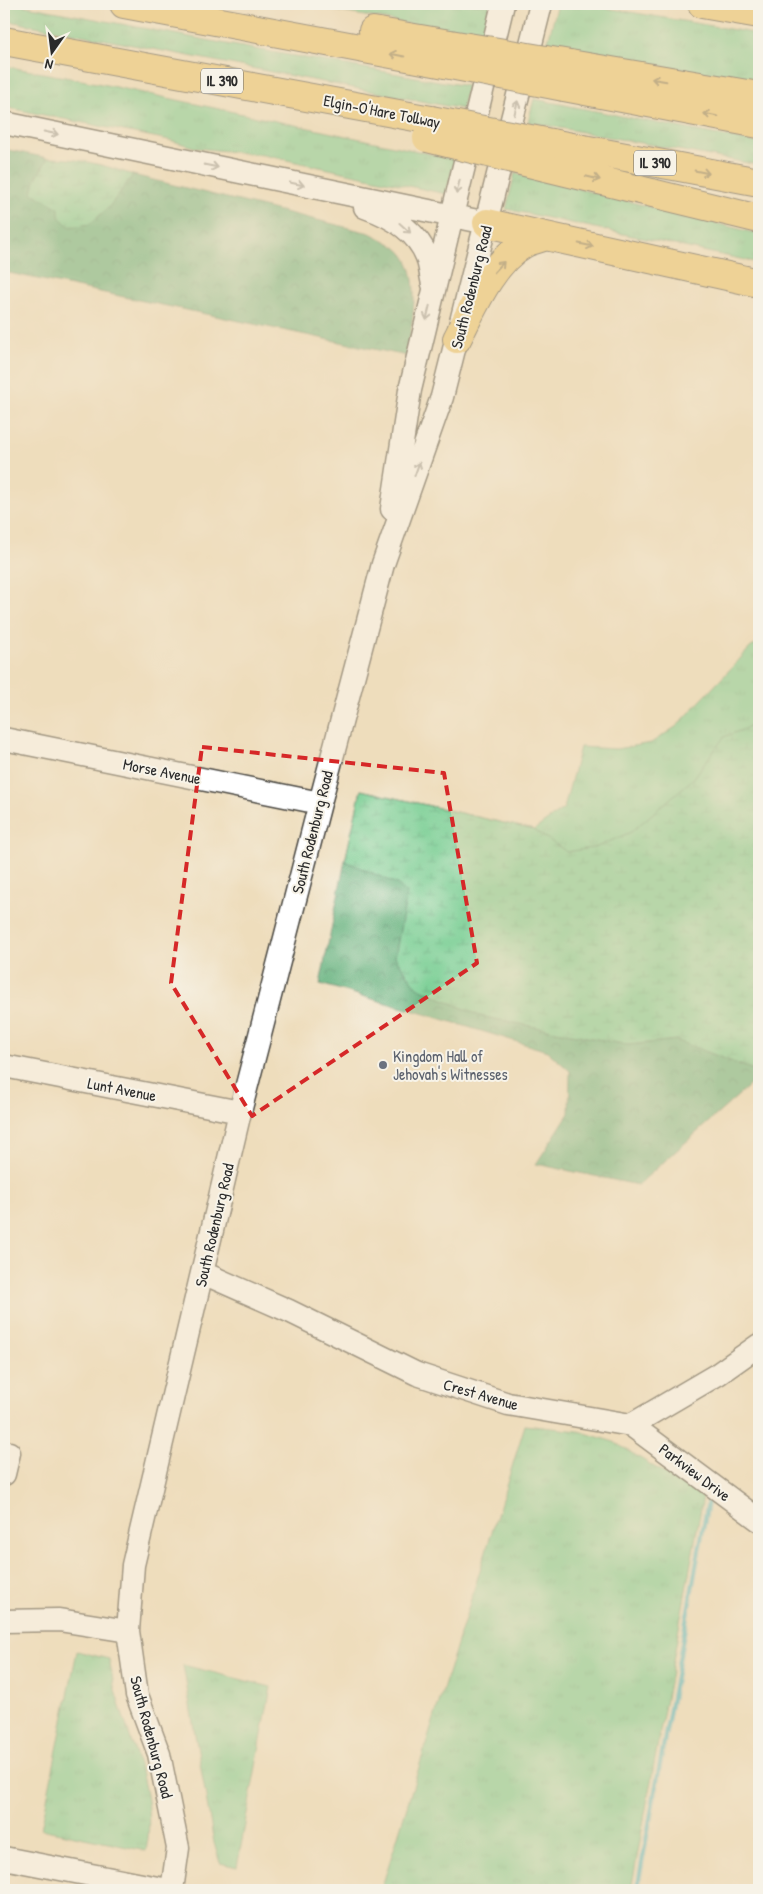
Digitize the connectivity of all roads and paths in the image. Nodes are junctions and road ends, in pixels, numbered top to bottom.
1 (124, 4) edge
2 (207, 4) edge
3 (503, 4) edge
4 (541, 4) edge
5 (702, 4) edge
6 (759, 14) edge
7 (9, 42) edge
8 (448, 54) junction
9 (567, 76) junction
10 (759, 96) edge
11 (4, 123) edge
12 (759, 124) edge
13 (548, 155) junction
14 (759, 182) edge
15 (330, 191) junction
16 (452, 215) junction
17 (759, 219) edge
18 (487, 223) junction
19 (546, 236) junction
20 (759, 283) edge
21 (434, 289) junction
22 (457, 339) junction
23 (383, 564) junction
24 (4, 739) edge
25 (320, 803) junction
26 (4, 1066) edge
27 (240, 1112) junction
28 (203, 1273) junction
29 (759, 1345) edge
30 (631, 1424) junction
31 (759, 1520) edge
32 (4, 1621) edge
33 (128, 1631) junction
34 (4, 1858) edge
35 (168, 1890) edge
36 (172, 1890) edge

8 -> 1 main road
2 - 8 main road
3 -> 16 street, South Rodenburg Road
18 -> 4 street, South Rodenburg Road
5 - 6 main road
7 - 13 main road, Elgin-O'Hare Tollway / IL 390, bridge
8 - 9 main road, bridge
10 -> 9 main road
12 -> 9 main road
11 -> 15 street
13 -> 14 main road, Elgin-O'Hare Tollway / IL 390
13 -> 17 main road
15 - 16 street
15 -> 21 street
16 - 18 street
16 - 21 street, South Rodenburg Road
18 - 19 main road
18 - 22 street, South Rodenburg Road
19 -> 20 main road
22 -> 19 main road
21 -> 23 street, South Rodenburg Road
23 -> 22 street, South Rodenburg Road
23 - 25 street, South Rodenburg Road
24 - 25 street, Morse Avenue
25 - 27 street, South Rodenburg Road
26 - 27 street, Lunt Avenue
27 - 28 street, South Rodenburg Road
28 - 30 street, Crest Avenue
28 - 33 street, South Rodenburg Road
29 - 30 street
30 - 31 street, Parkview Drive
32 - 33 street
33 - 36 street, South Rodenburg Road
34 - 35 street

